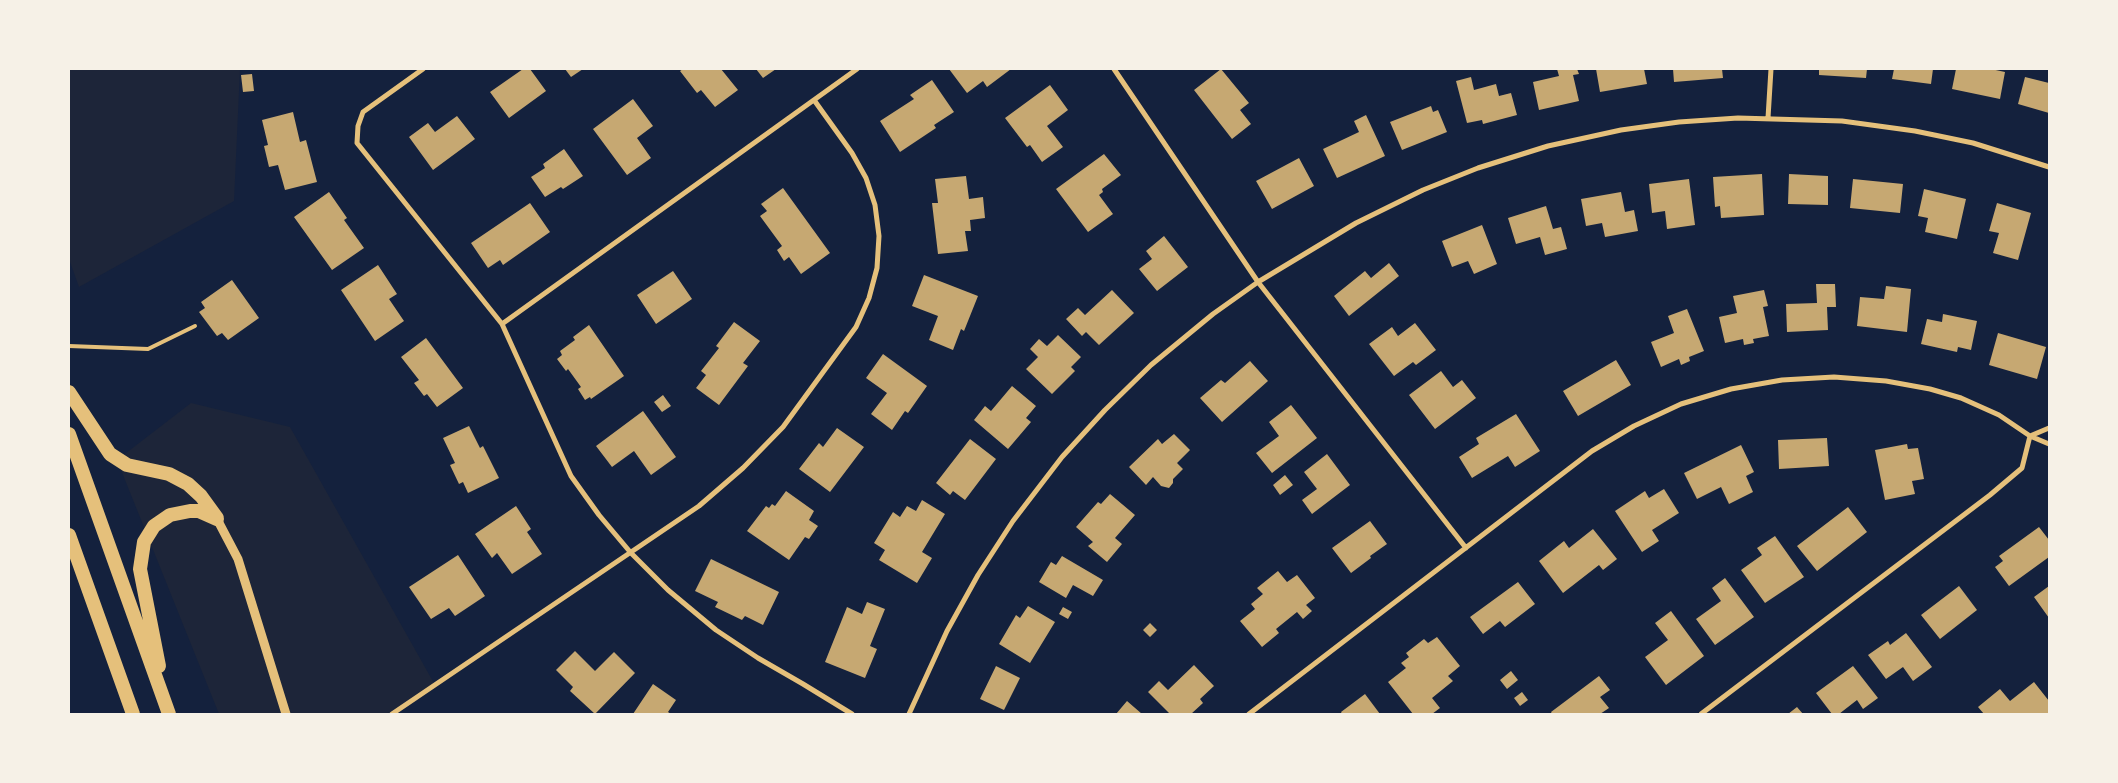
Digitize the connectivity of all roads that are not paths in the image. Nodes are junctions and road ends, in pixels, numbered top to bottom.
1 (423, 69) edge
2 (857, 69) edge
3 (1114, 69) edge
4 (1770, 69) edge
5 (814, 100) junction
6 (1768, 118) junction
7 (2049, 167) edge
8 (1258, 282) junction
9 (502, 324) junction
10 (195, 326) dead end
11 (69, 346) edge
12 (69, 392) edge
13 (2049, 428) edge
14 (69, 434) edge
15 (2030, 436) junction
16 (2049, 444) edge
17 (217, 518) junction
18 (69, 535) edge
19 (1466, 548) junction
20 (631, 553) junction
21 (133, 714) edge
22 (169, 714) edge
23 (286, 714) edge
24 (392, 714) edge
25 (852, 714) edge
26 (909, 714) edge
27 (1249, 714) edge
28 (1701, 714) edge

1 - 9 street
2 - 5 street
3 - 8 street
4 - 6 street
5 - 9 street
5 - 20 street
6 - 7 street
6 - 8 street
8 - 19 street
8 - 26 street
9 - 20 street
10 - 11 lane
12 - 17 highway
13 - 15 street
14 - 22 highway
15 - 16 street
15 - 19 street
15 - 28 street
17 - 22 highway
17 - 23 street
18 - 21 highway
19 - 27 street
20 - 24 street
20 - 25 street

